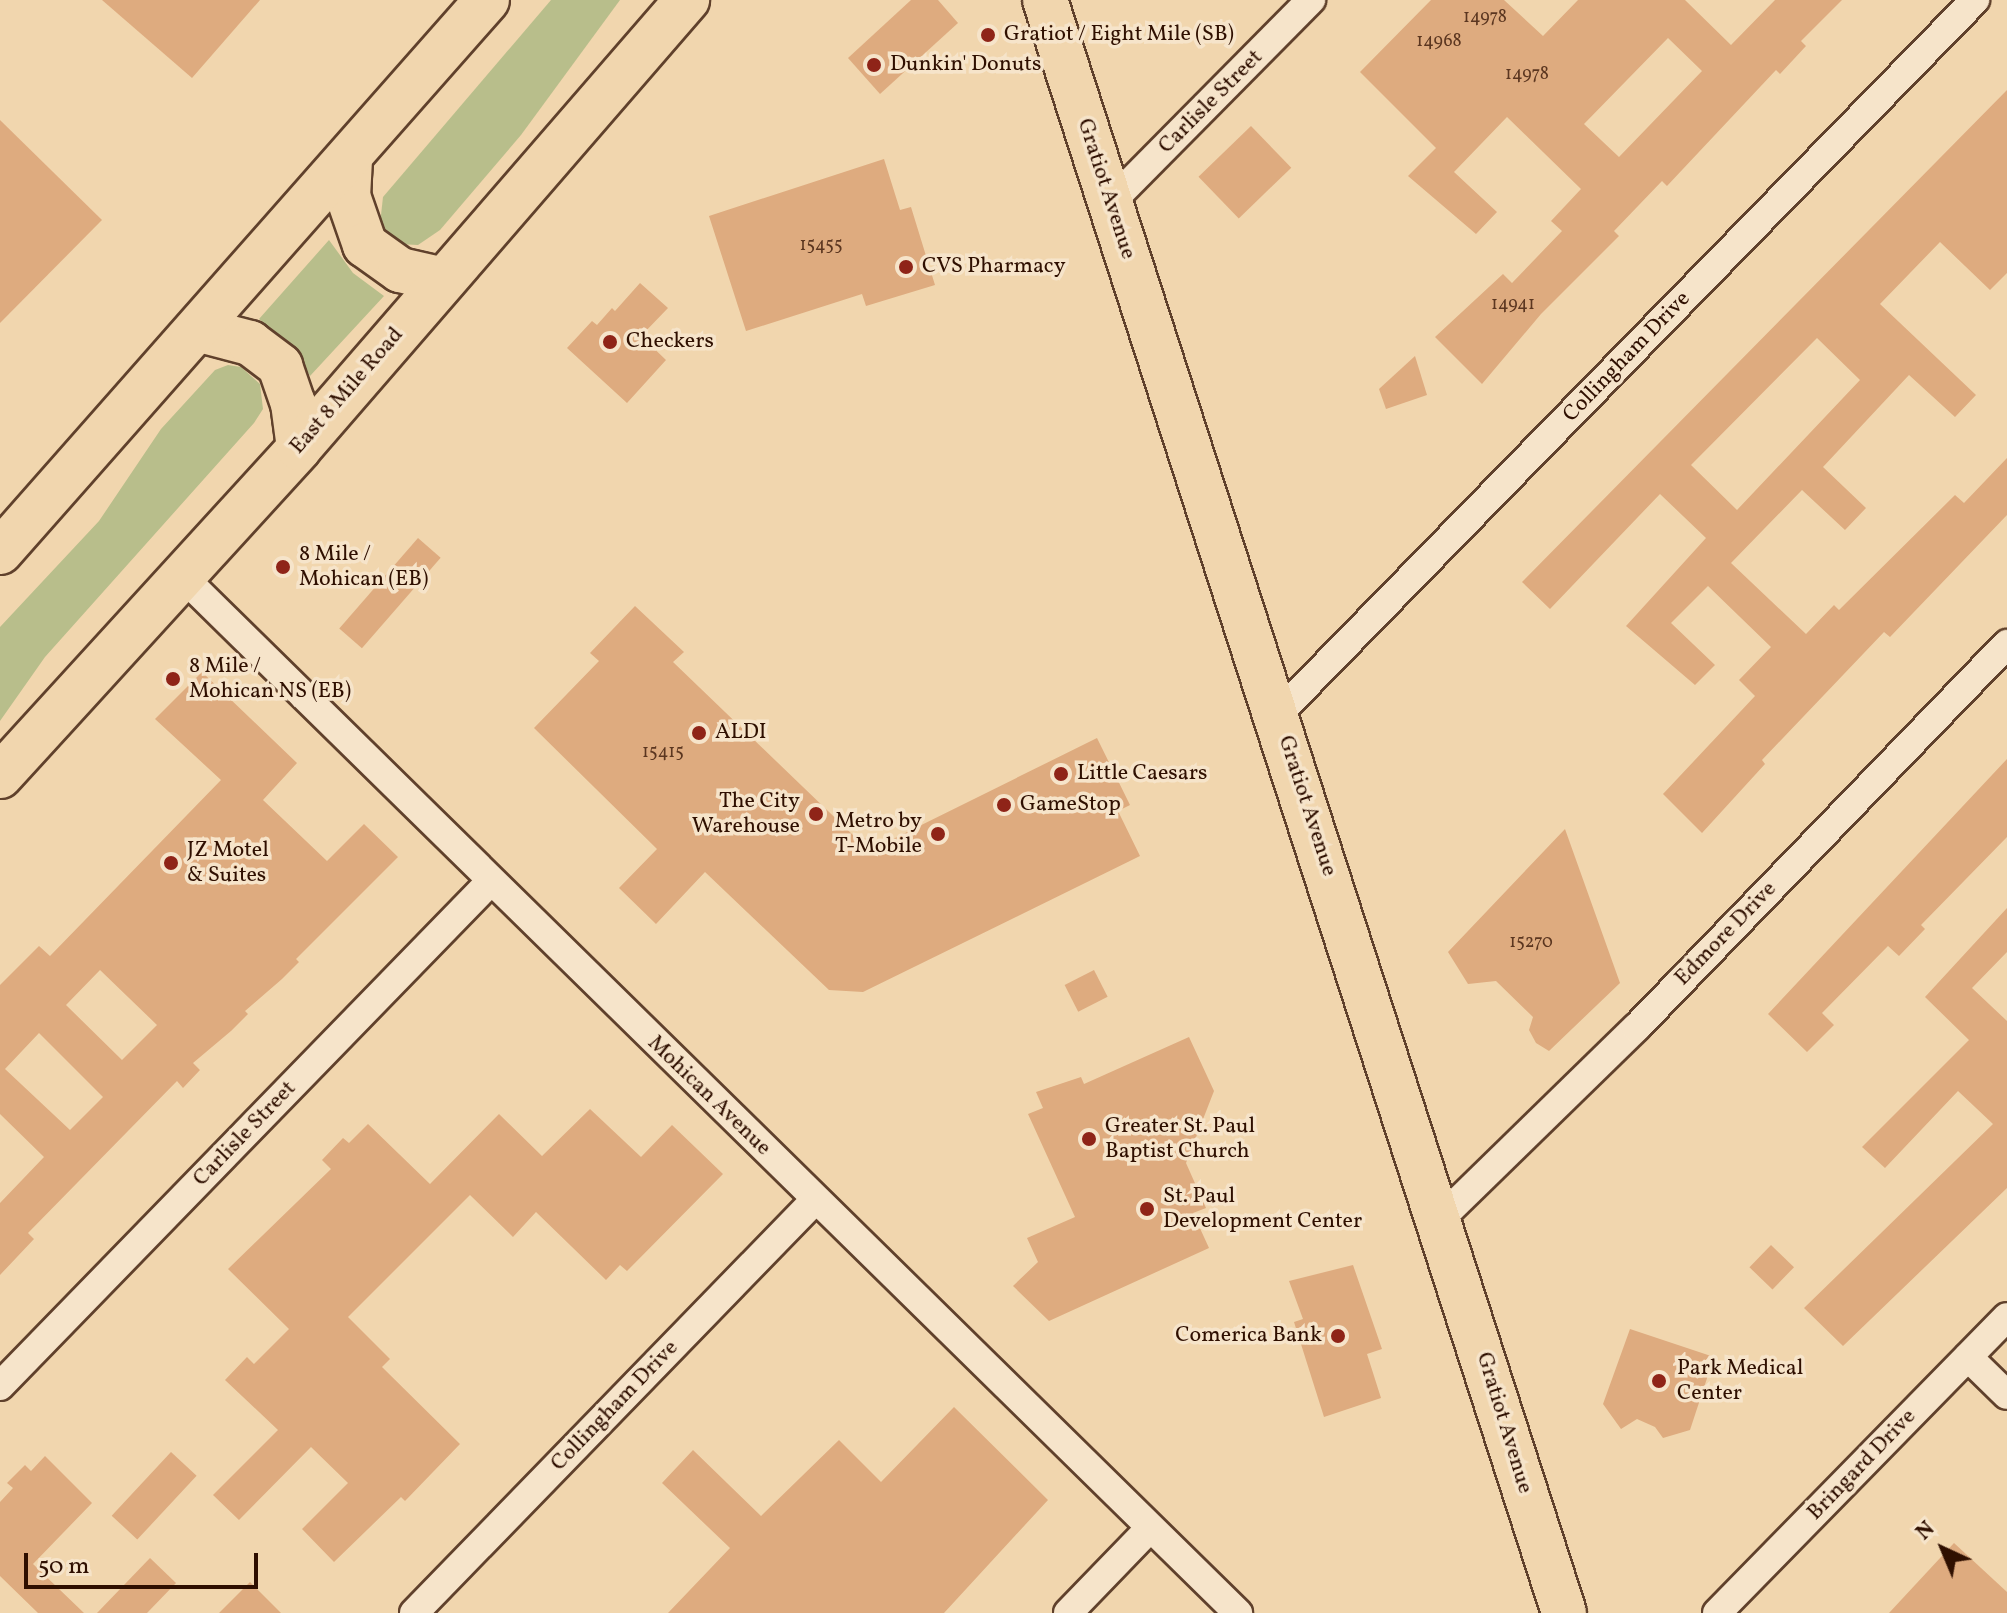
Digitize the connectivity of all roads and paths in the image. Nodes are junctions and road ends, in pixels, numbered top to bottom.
1 (487, 0) edge
2 (687, 0) edge
3 (1045, 0) edge
4 (1311, 0) edge
5 (1975, 0) edge
6 (350, 159) junction
7 (1110, 203) junction
8 (444, 280) junction
9 (200, 330) junction
10 (299, 448) junction
11 (0, 552) edge
12 (183, 577) junction
13 (2007, 644) edge
14 (1278, 714) junction
15 (0, 776) edge
16 (490, 882) junction
17 (815, 1200) junction
18 (1440, 1219) junction
19 (2007, 1317) edge
20 (1968, 1357) junction
21 (0, 1386) edge
22 (2007, 1395) edge
23 (1150, 1528) junction
24 (414, 1613) edge
25 (1068, 1613) edge
26 (1238, 1613) edge
27 (1564, 1613) edge
28 (1717, 1613) edge

1 - 6 main road
2 - 8 main road, East 8 Mile Road
3 - 7 main road, Gratiot Avenue
4 - 7 street, Carlisle Street
5 - 14 street, Collingham Drive
6 - 8 main road
6 - 9 main road
7 - 14 main road, Gratiot Avenue
8 - 10 main road, East 8 Mile Road
9 - 10 main road
9 - 11 main road
10 - 12 main road, East 8 Mile Road
12 - 15 main road, East 8 Mile Road
12 - 16 street, Mohican Avenue
13 - 18 street, Edmore Drive
14 - 18 main road, Gratiot Avenue
16 - 17 street, Mohican Avenue
16 - 21 street, Carlisle Street
17 - 23 street, Mohican Avenue
17 - 24 street, Collingham Drive
18 - 27 main road, Gratiot Avenue
19 - 20 street, Bringard Drive
20 - 22 street
20 - 28 street, Bringard Drive
23 - 25 street
23 - 26 street, Mohican Avenue

